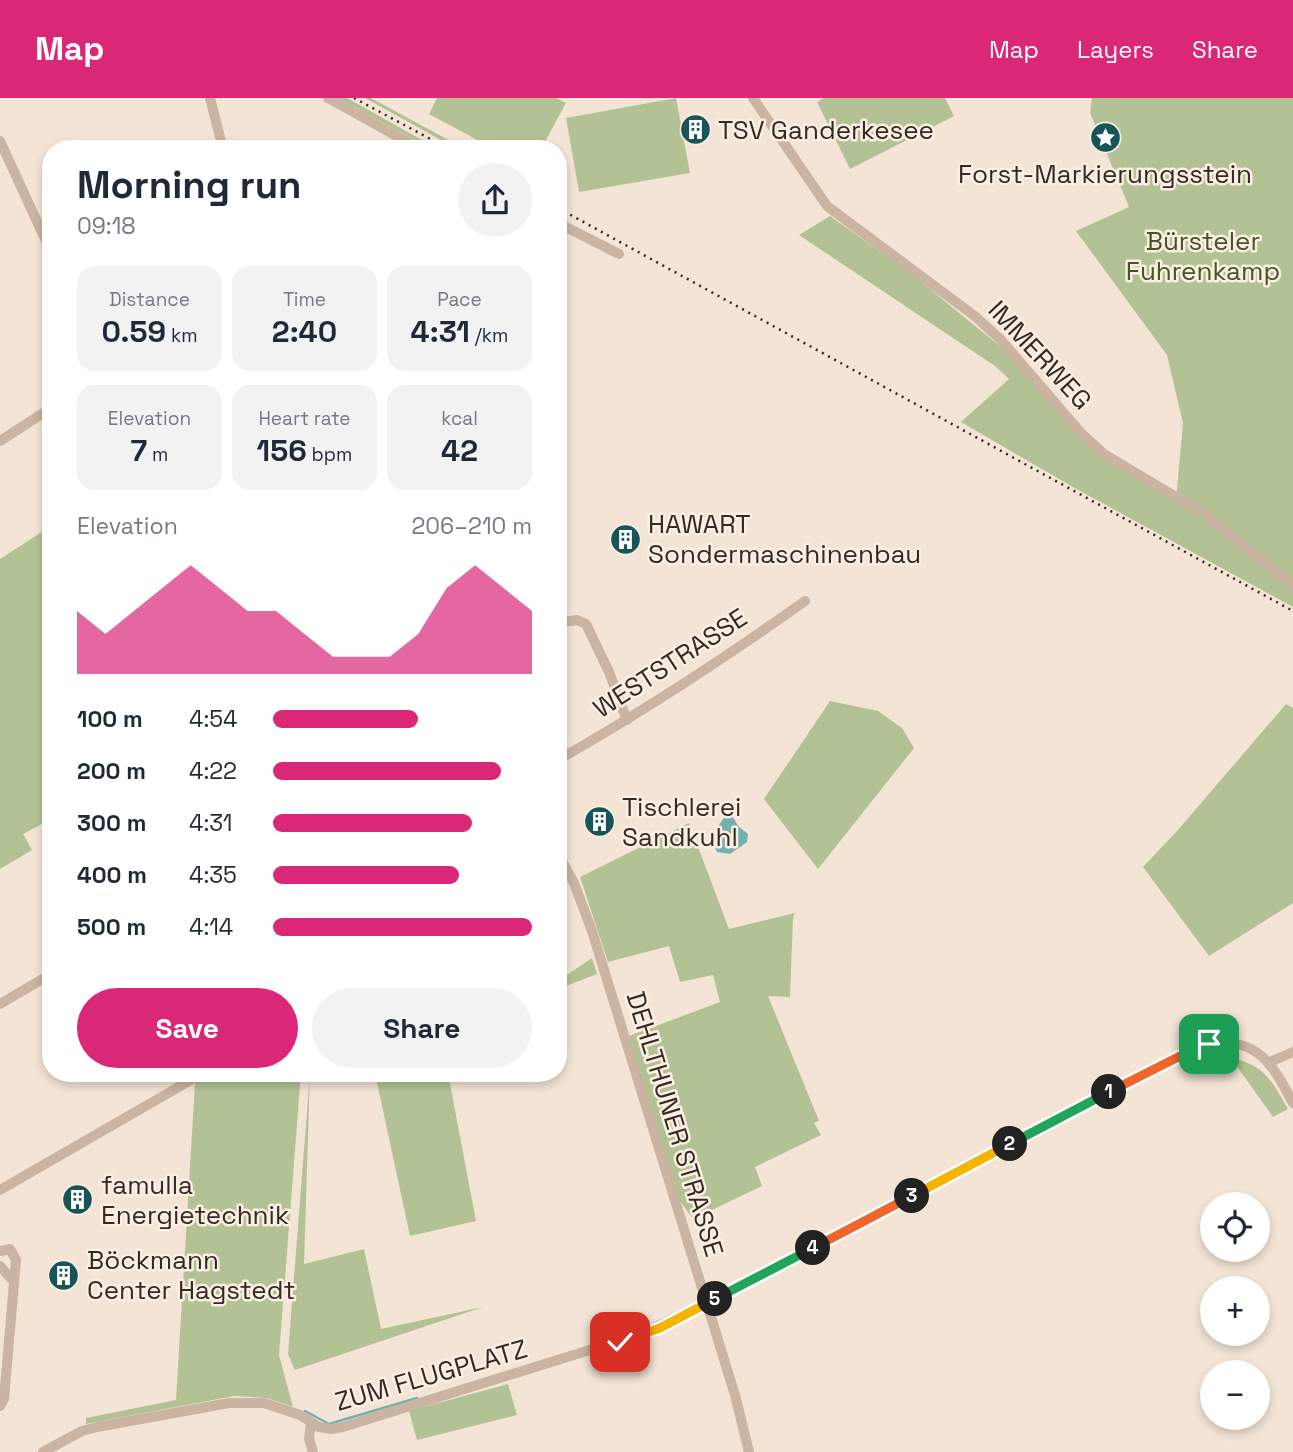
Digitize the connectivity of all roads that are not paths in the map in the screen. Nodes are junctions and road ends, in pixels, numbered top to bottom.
1 (209, 98) edge
2 (328, 98) edge
3 (752, 98) edge
4 (221, 140) edge
5 (404, 140) edge
6 (0, 141) edge
7 (567, 228) edge
8 (42, 232) edge
9 (619, 254) dead end
10 (42, 414) edge
11 (1, 440) edge
12 (1293, 586) edge
13 (805, 601) dead end
14 (567, 622) edge
15 (628, 720) junction
16 (567, 755) edge
17 (567, 870) edge
18 (42, 979) edge
19 (0, 1004) edge
20 (1293, 1052) edge
21 (1270, 1062) junction
22 (187, 1082) edge
23 (1293, 1103) edge
24 (0, 1190) edge
25 (0, 1251) edge
26 (0, 1266) edge
27 (14, 1282) junction
28 (707, 1303) junction
29 (0, 1406) edge
30 (311, 1423) junction
31 (43, 1452) edge
32 (313, 1452) edge
33 (749, 1452) edge

1 - 4 street
2 - 5 street
3 - 12 street, IMMERWEG
6 - 8 street
7 - 9 street
10 - 11 street
13 - 15 street, WESTSTRASSE
14 - 15 street
15 - 16 street, WESTSTRASSE
17 - 28 street, DEHLTHUNER STRASSE
18 - 19 street
20 - 21 street
21 - 23 street
21 - 28 street, ZUM FLUGPLATZ
22 - 24 street
25 - 27 street
26 - 27 street
27 - 29 street
28 - 30 street, ZUM FLUGPLATZ
28 - 33 street, DEHLTHUNER STRASSE
30 - 31 street, ZUM FLUGPLATZ
30 - 32 street

